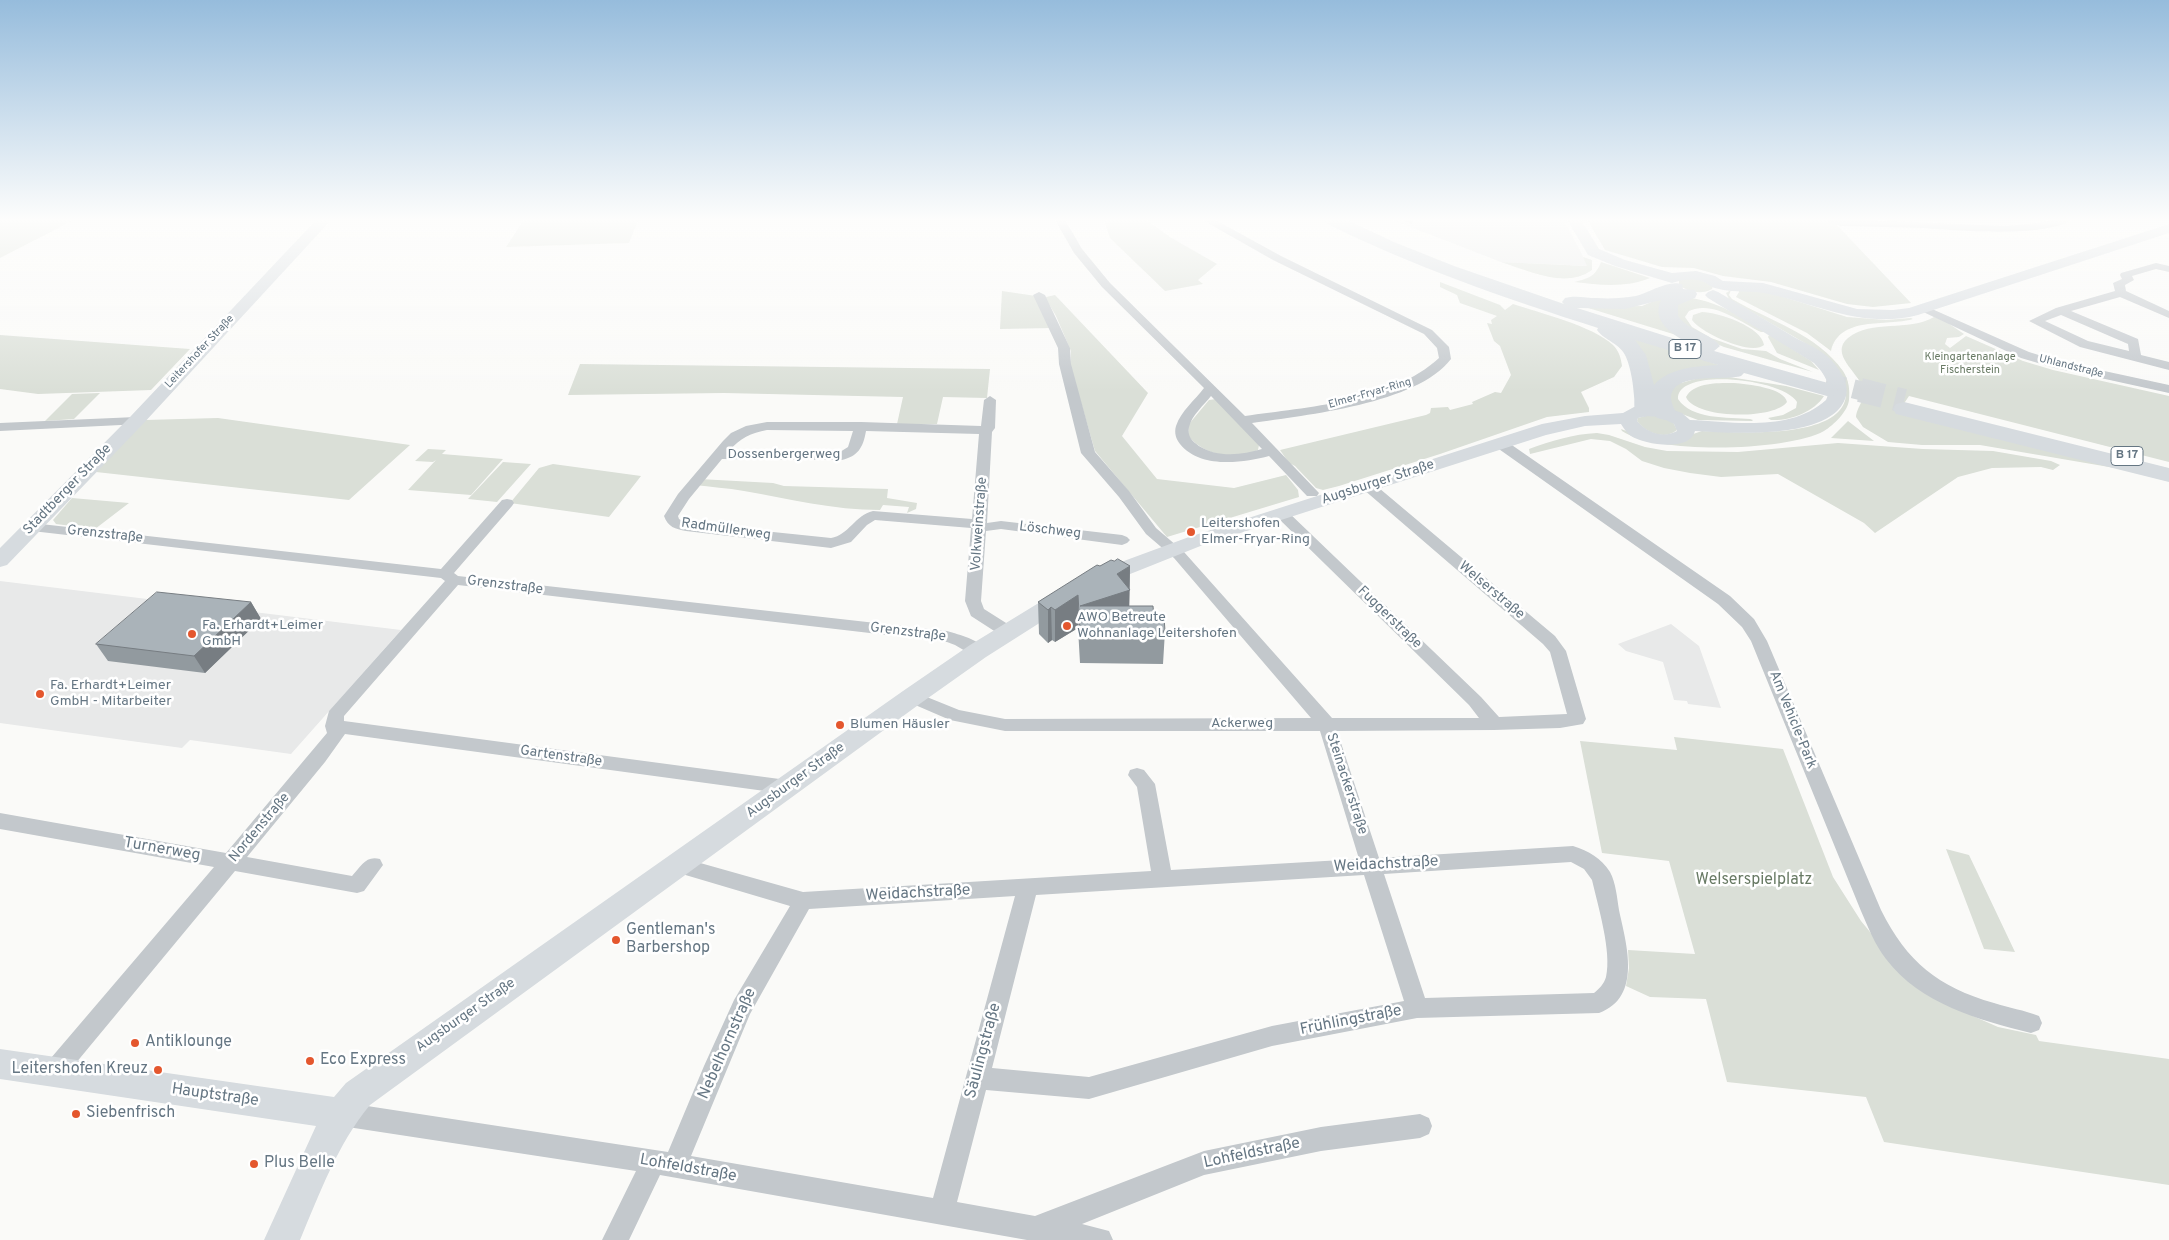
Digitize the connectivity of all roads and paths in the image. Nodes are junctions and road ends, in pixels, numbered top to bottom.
1 (272, 276) edge
2 (1097, 276) edge
3 (1313, 276) edge
4 (1462, 276) edge
5 (1484, 276) edge
6 (1651, 276) edge
7 (1683, 276) edge
8 (1697, 276) edge
9 (2016, 276) edge
10 (2126, 276) edge
11 (1678, 287) junction
12 (1716, 290) junction
13 (2121, 293) junction
14 (1038, 295) dead end
15 (1551, 300) junction
16 (1923, 308) junction
17 (2060, 310) junction
18 (2169, 315) edge
19 (1582, 317) junction
20 (1727, 355) junction
21 (2135, 357) junction
22 (2169, 366) edge
23 (1790, 380) junction
24 (1831, 387) junction
25 (1212, 388) junction
26 (2169, 389) edge
27 (990, 400) dead end
28 (1643, 417) junction
29 (136, 420) junction
30 (1243, 420) junction
31 (1685, 425) junction
32 (860, 426) junction
33 (0, 427) edge
34 (984, 431) junction
35 (1501, 444) junction
36 (1272, 451) junction
37 (718, 455) junction
38 (2169, 467) edge
39 (2169, 475) edge
40 (1368, 486) junction
41 (1312, 493) dead end
42 (507, 503) dead end
43 (1282, 514) junction
44 (979, 526) junction
45 (32, 527) junction
46 (1122, 540) dead end
47 (1172, 549) junction
48 (2, 555) edge
49 (449, 577) junction
50 (1008, 632) junction
51 (978, 651) junction
52 (912, 697) junction
53 (1577, 720) joint
54 (1326, 723) junction
55 (1494, 724) junction
56 (334, 726) junction
57 (1137, 775) dead end
58 (787, 787) junction
59 (0, 821) edge
60 (230, 863) junction
61 (373, 865) dead end
62 (680, 865) junction
63 (1372, 865) junction
64 (1602, 877) joint
65 (1162, 879) junction
66 (1027, 888) junction
67 (804, 900) junction
68 (1417, 1008) junction
69 (2031, 1023) dead end
70 (0, 1064) edge
71 (53, 1073) junction
72 (976, 1078) junction
73 (341, 1114) junction
74 (1420, 1126) dead end
75 (664, 1164) junction
76 (942, 1213) junction
77 (1034, 1228) junction
78 (282, 1240) edge
79 (615, 1240) edge
80 (1100, 1240) edge

1 - 29 street, Leitershofer Straße
2 - 25 street
3 - 30 street, Elmer-Fryar-Ring
4 - 19 highway, B 17
5 - 15 highway, B 17
6 - 11 street
7 - 11 street
8 - 12 street
9 - 16 street
10 - 13 street
11 - 12 street
11 - 15 highway
11 - 20 highway
12 - 16 street
12 - 24 street
13 - 17 street
13 - 18 street
14 - 47 street, Steinackerstraße
15 - 20 highway, B 17
16 - 26 street, Uhlandstraße
17 - 21 street
17 - 21 street
19 - 23 highway, B 17
19 - 28 highway
20 - 24 highway, B 17
21 - 22 street
23 - 24 highway, B 17
23 - 28 highway
24 - 31 street
25 - 30 street
25 - 36 street
27 - 34 street, Volkweinstraße
28 - 31 street
28 - 31 street
28 - 35 street
29 - 33 street
29 - 45 street, Stadtberger Straße
30 - 36 street
32 - 34 street, Radmüllerweg
32 - 37 street, Radmüllerweg
32 - 37 street, Dossenbergerweg
34 - 44 street, Volkweinstraße
35 - 40 street, Augsburger Straße
35 - 69 street, Am Vehicle-Park
36 - 41 street
37 - 44 street, Radmüllerweg
38 - 39 highway, B 17
40 - 43 street, Augsburger Straße
40 - 53 street, Welserstraße
42 - 49 street, Nordenstraße
43 - 47 street, Augsburger Straße
43 - 55 street, Fuggerstraße
44 - 46 street, Löschweg
44 - 50 street, Volkweinstraße
45 - 48 street, Stadtberger Straße
45 - 49 street, Grenzstraße
47 - 50 street, Augsburger Straße
47 - 54 street, Steinackerstraße
49 - 51 street, Grenzstraße
49 - 56 street, Nordenstraße
50 - 51 street, Augsburger Straße
51 - 52 street, Augsburger Straße
52 - 54 street, Ackerweg
52 - 58 street, Augsburger Straße
53 - 55 street, Ackerweg
54 - 55 street, Ackerweg
54 - 63 street, Steinackerstraße
56 - 58 street, Gartenstraße
56 - 60 street, Nordenstraße
57 - 65 street
58 - 62 street, Augsburger Straße
59 - 60 street, Turnerweg
60 - 61 street, Turnerweg
60 - 71 street, Nordenstraße
62 - 67 street, Weidachstraße
62 - 73 street, Augsburger Straße
63 - 64 street, Weidachstraße
63 - 65 street, Weidachstraße
63 - 68 street, Steinackerstraße
64 - 68 street, Frühlingstraße
65 - 66 street, Weidachstraße
66 - 67 street, Weidachstraße
66 - 72 street, Säulingstraße
67 - 75 street, Nebelhornstraße
68 - 72 street, Frühlingstraße
70 - 71 street, Hauptstraße
71 - 73 street, Hauptstraße
72 - 76 street, Säulingstraße
73 - 75 street, Lohfeldstraße
73 - 78 street, Augsburger Straße
74 - 77 street, Lohfeldstraße
75 - 76 street, Lohfeldstraße
75 - 79 street, Nebelhornstraße
76 - 77 street, Lohfeldstraße
77 - 80 street, Lohfeldstraße

